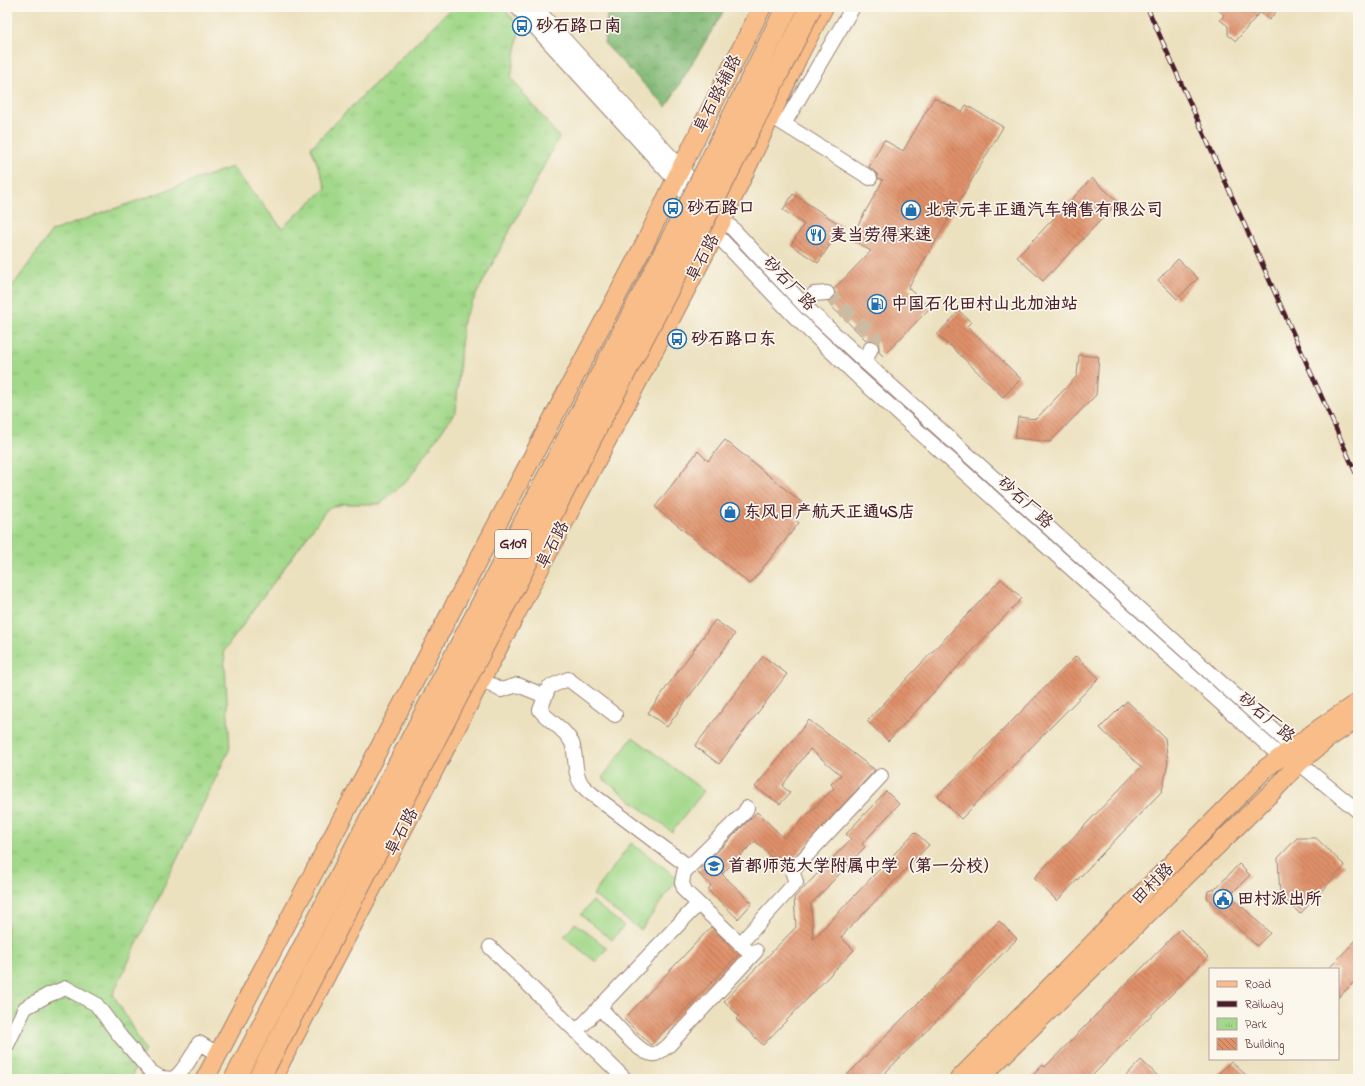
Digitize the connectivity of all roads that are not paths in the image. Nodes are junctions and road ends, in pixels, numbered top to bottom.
1 (517, 7) edge
2 (535, 7) edge
3 (762, 7) edge
4 (787, 7) edge
5 (811, 7) edge
6 (824, 7) edge
7 (853, 7) edge
8 (777, 120) junction
9 (678, 174) junction
10 (870, 178) dead end
11 (719, 227) junction
12 (827, 292) dead end
13 (804, 305) junction
14 (871, 348) tunnel mouth
15 (865, 362) junction
16 (482, 680) junction
17 (545, 696) junction
18 (1358, 702) edge
19 (616, 715) dead end
20 (1358, 718) edge
21 (1291, 756) junction
22 (881, 776) dead end
23 (747, 808) dead end
24 (1358, 811) edge
25 (689, 867) junction
26 (698, 904) junction
27 (740, 944) junction
28 (490, 947) dead end
29 (599, 1007) junction
30 (576, 1032) junction
31 (7, 1045) edge
32 (218, 1054) junction
33 (205, 1079) edge
34 (235, 1079) edge
35 (259, 1079) edge
36 (272, 1079) edge
37 (625, 1079) edge
38 (959, 1079) edge
39 (979, 1079) edge

1 - 9 street, 砂石厂路
2 - 9 street, 砂石厂路
3 - 9 main road, 阜石路辅路
4 - 34 highway, 阜石路 / G109, bridge
5 - 35 highway, 阜石路 / G109, bridge
6 - 8 main road, 阜石路
7 - 8 street
8 - 10 street
8 - 11 main road, 阜石路
9 - 11 street, 砂石厂路
9 - 32 main road
11 - 13 street, 砂石厂路
11 - 16 main road, 阜石路
11 - 21 street, 砂石厂路
12 - 13 street
13 - 15 street, 砂石厂路
14 - 15 street
15 - 21 street, 砂石厂路
16 - 17 street
16 - 36 main road, 阜石路
17 - 19 street
17 - 25 street
18 - 21 main road, 田村路
20 - 21 main road, 田村路
21 - 24 street
21 - 38 main road, 田村路
21 - 39 main road, 田村路
22 - 27 street
23 - 25 street
25 - 26 street
26 - 27 street
26 - 29 street
27 - 29 street
28 - 30 street
29 - 30 street
30 - 37 street
31 - 32 street
32 - 33 main road

